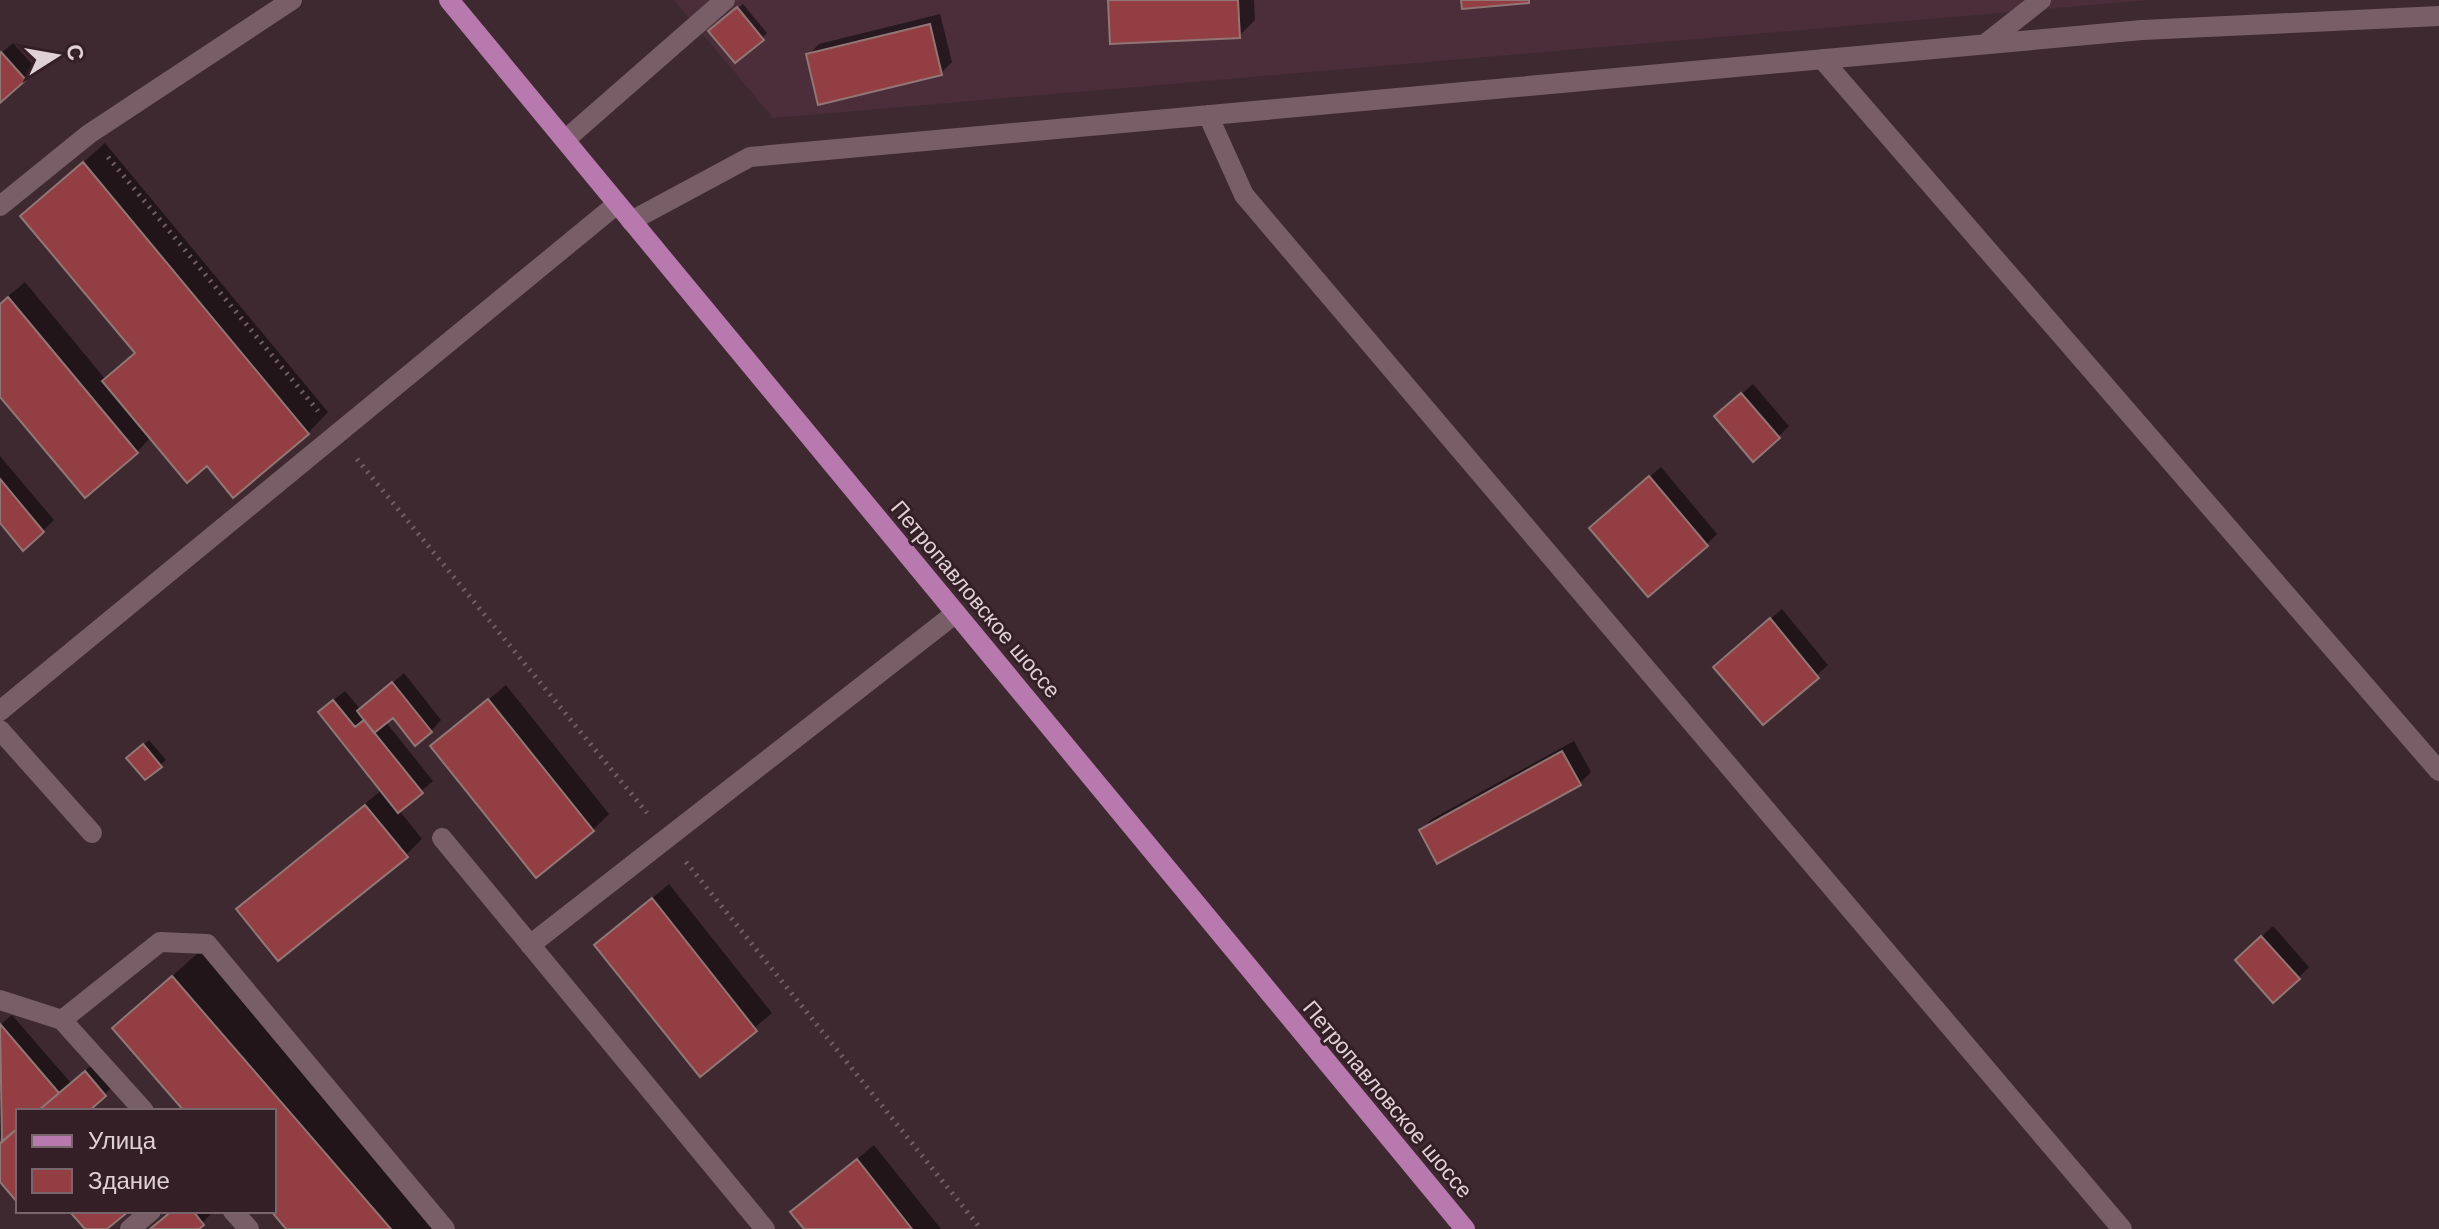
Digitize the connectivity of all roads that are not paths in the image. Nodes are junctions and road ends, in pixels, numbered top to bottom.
1 (292, 0) edge
2 (449, 0) edge
3 (725, 0) edge
4 (2041, 0) edge
5 (2439, 16) edge
6 (1985, 44) junction
7 (1822, 59) junction
8 (1208, 115) junction
9 (565, 140) junction
10 (617, 204) junction
11 (0, 206) edge
12 (631, 221) junction
13 (956, 613) junction
14 (0, 711) edge
15 (0, 730) edge
16 (2439, 771) edge
17 (92, 833) dead end
18 (442, 838) dead end
19 (530, 945) junction
20 (0, 1000) edge
21 (62, 1020) junction
22 (142, 1109) edge
23 (149, 1213) edge
24 (235, 1213) edge
25 (130, 1229) edge
26 (249, 1229) edge
27 (445, 1229) edge
28 (765, 1229) edge
29 (1465, 1229) edge
30 (2122, 1229) edge

1 - 11 street
2 - 9 main road, Петропавловское шоссе
3 - 9 street
4 - 6 street
5 - 6 street
6 - 7 street
7 - 8 street
7 - 16 street
8 - 12 street
8 - 30 street
9 - 10 main road, Петропавловское шоссе
10 - 12 main road, Петропавловское шоссе
10 - 14 street
12 - 13 main road, Петропавловское шоссе
13 - 19 street
13 - 29 main road, Петропавловское шоссе
15 - 17 street
18 - 19 street
19 - 28 street
20 - 21 street
21 - 22 street
21 - 27 street
23 - 25 street
24 - 26 street

